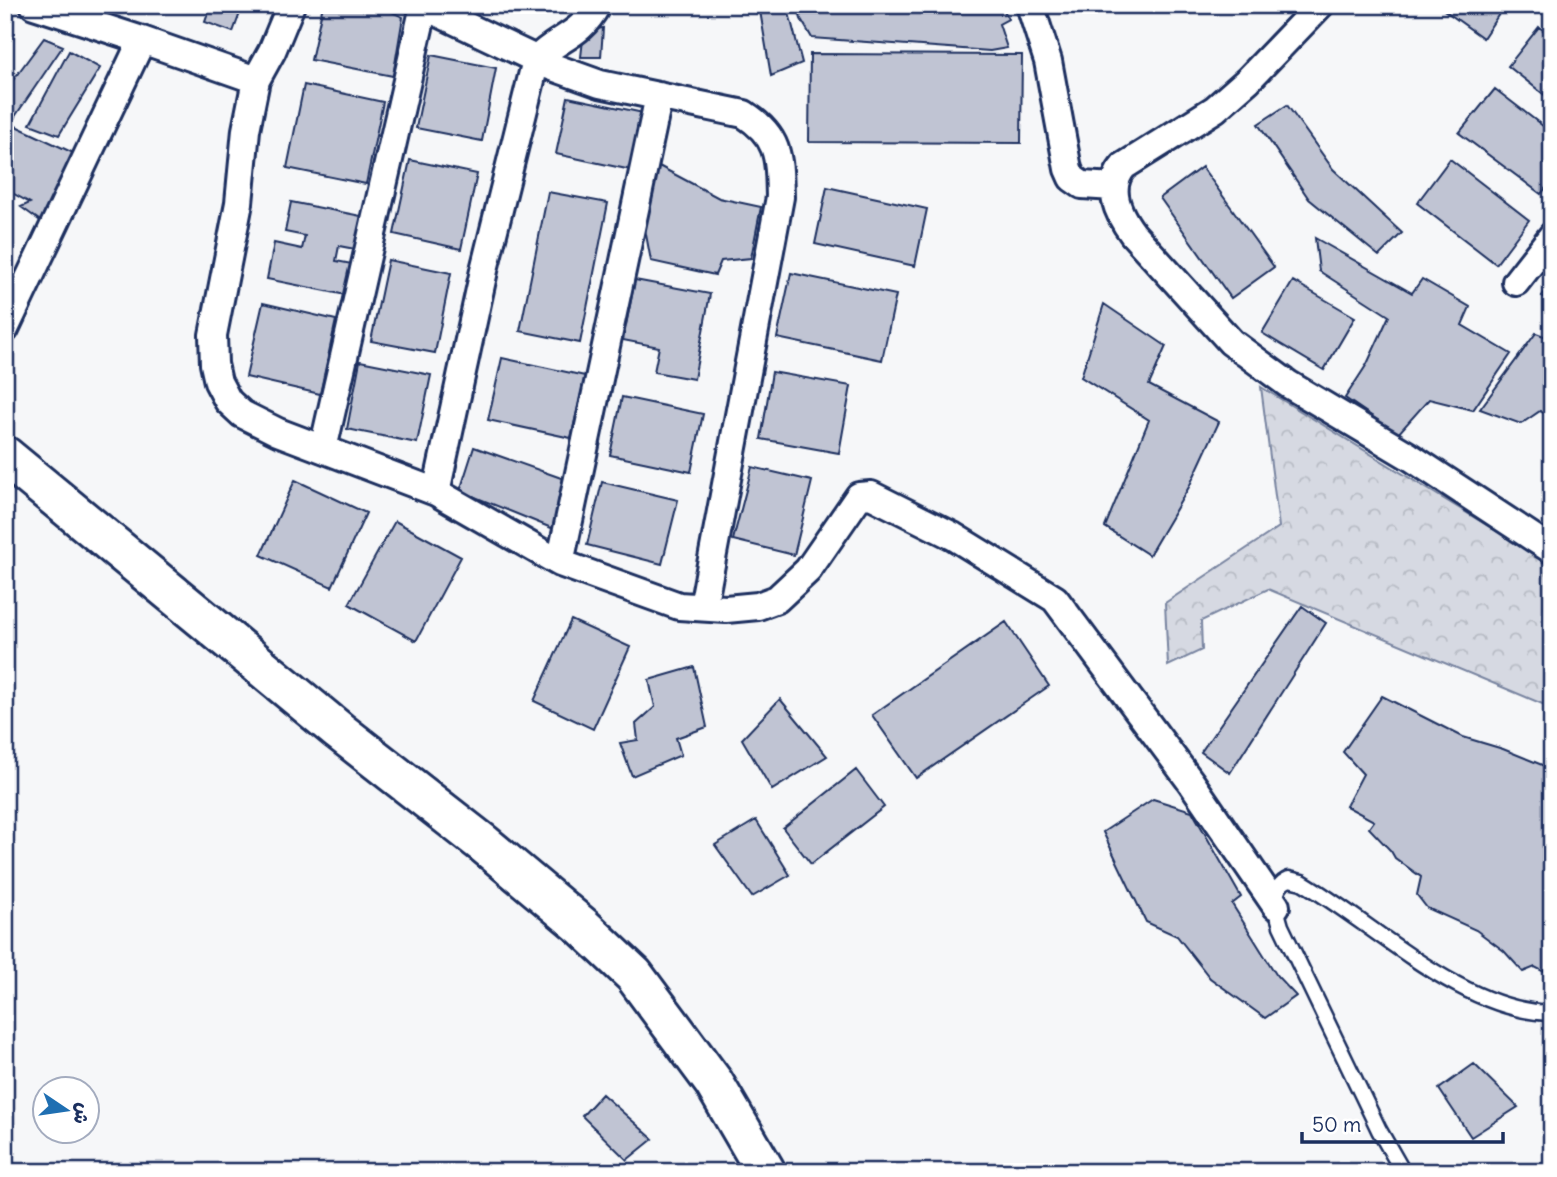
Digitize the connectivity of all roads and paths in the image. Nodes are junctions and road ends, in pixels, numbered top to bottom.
1 (290, 5) edge
2 (597, 5) edge
3 (1030, 5) edge
4 (1320, 5) edge
5 (39, 6) edge
6 (423, 6) edge
7 (142, 40) junction
8 (536, 60) junction
9 (256, 80) junction
10 (659, 96) junction
11 (1114, 187) junction
12 (1552, 236) edge
13 (1516, 282) dead end
14 (5, 329) edge
15 (323, 449) junction
16 (5, 456) edge
17 (436, 492) junction
18 (1552, 550) edge
19 (560, 564) junction
20 (703, 607) junction
21 (1276, 906) junction
22 (1552, 1013) edge
23 (765, 1172) edge
24 (1403, 1172) edge

1 - 9 street
2 - 8 street
3 - 11 street
4 - 11 street
5 - 7 street
6 - 8 street
6 - 15 street
7 - 9 street
7 - 14 street
8 - 10 street
8 - 17 street
9 - 15 street
10 - 19 street
10 - 20 street
11 - 18 street
12 - 13 street
15 - 17 street
16 - 23 main road
17 - 19 street
19 - 20 street
20 - 21 street
21 - 22 lane
21 - 24 lane

